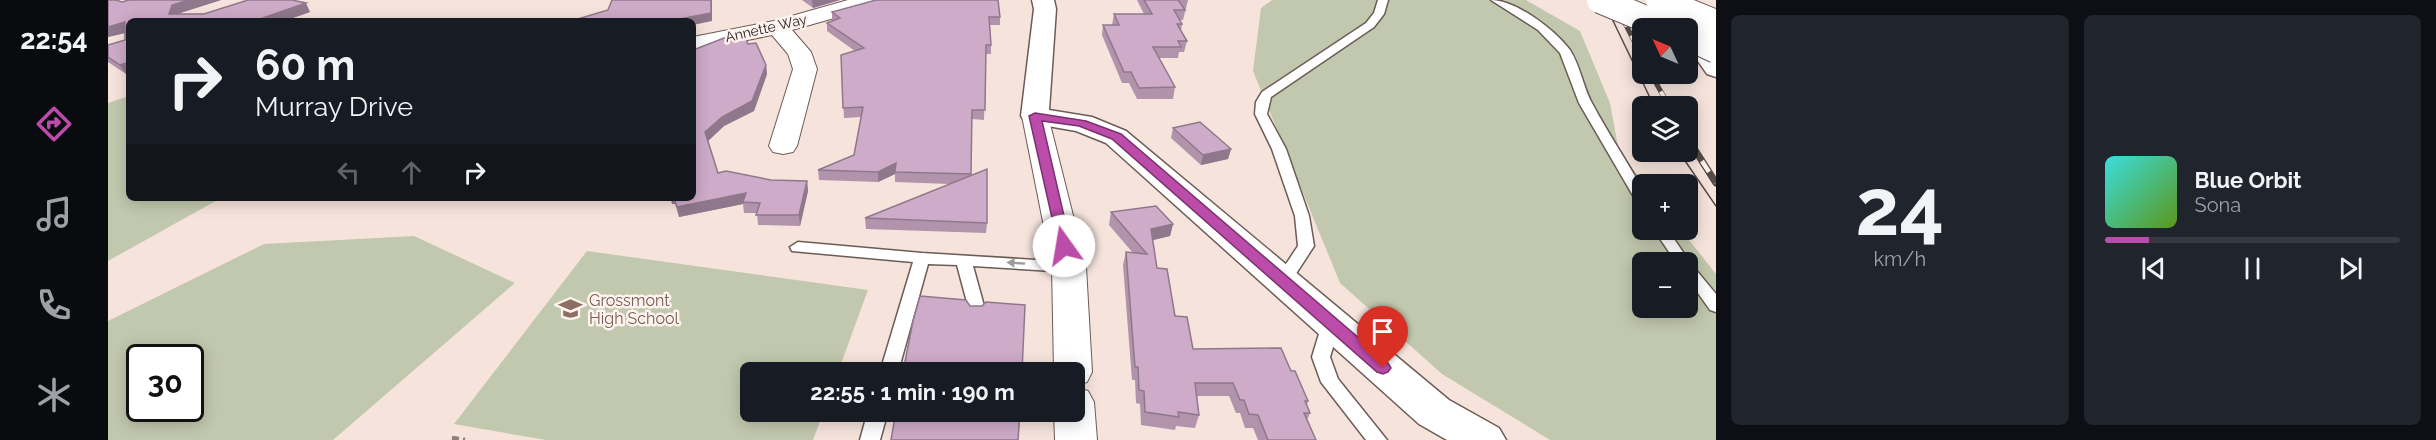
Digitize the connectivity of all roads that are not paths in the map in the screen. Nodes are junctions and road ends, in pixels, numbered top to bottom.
1 (872, 0) edge
2 (1043, 0) edge
3 (1383, 0) edge
4 (1496, 0) edge
5 (1600, 0) edge
6 (1661, 0) edge
7 (1643, 18) edge
8 (1676, 18) edge
9 (1716, 23) edge
10 (777, 27) junction
11 (1698, 42) edge
12 (696, 43) edge
13 (1698, 46) edge
14 (1716, 50) edge
15 (1716, 69) edge
16 (1035, 116) junction
17 (783, 146) dead end
18 (1632, 182) edge
19 (798, 247) dead end
20 (922, 258) junction
21 (963, 260) junction
22 (1069, 267) junction
23 (1282, 282) junction
24 (1698, 282) edge
25 (976, 306) edge
26 (1716, 306) edge
27 (1331, 324) junction
28 (892, 362) edge
29 (1073, 362) edge
30 (875, 422) edge
31 (1075, 422) edge
32 (870, 440) edge
33 (1076, 440) edge
34 (1377, 440) edge
35 (1484, 440) edge

1 - 10 street, Annette Way
2 - 16 main road
3 - 23 lane
4 - 18 lane
5 - 7 main road, bridge
6 - 8 main road
6 - 9 main road, bridge
10 - 12 street, Annette Way
10 - 17 street
11 - 14 main road, bridge
13 - 15 main road
16 - 22 street
16 - 23 main road
19 - 20 lane
20 - 21 lane
20 - 28 lane
22 -> 21 lane
21 - 25 lane
22 - 29 street
23 - 27 main road
24 - 26 lane
27 - 34 lane
27 - 35 main road
30 - 32 lane
31 - 33 street

